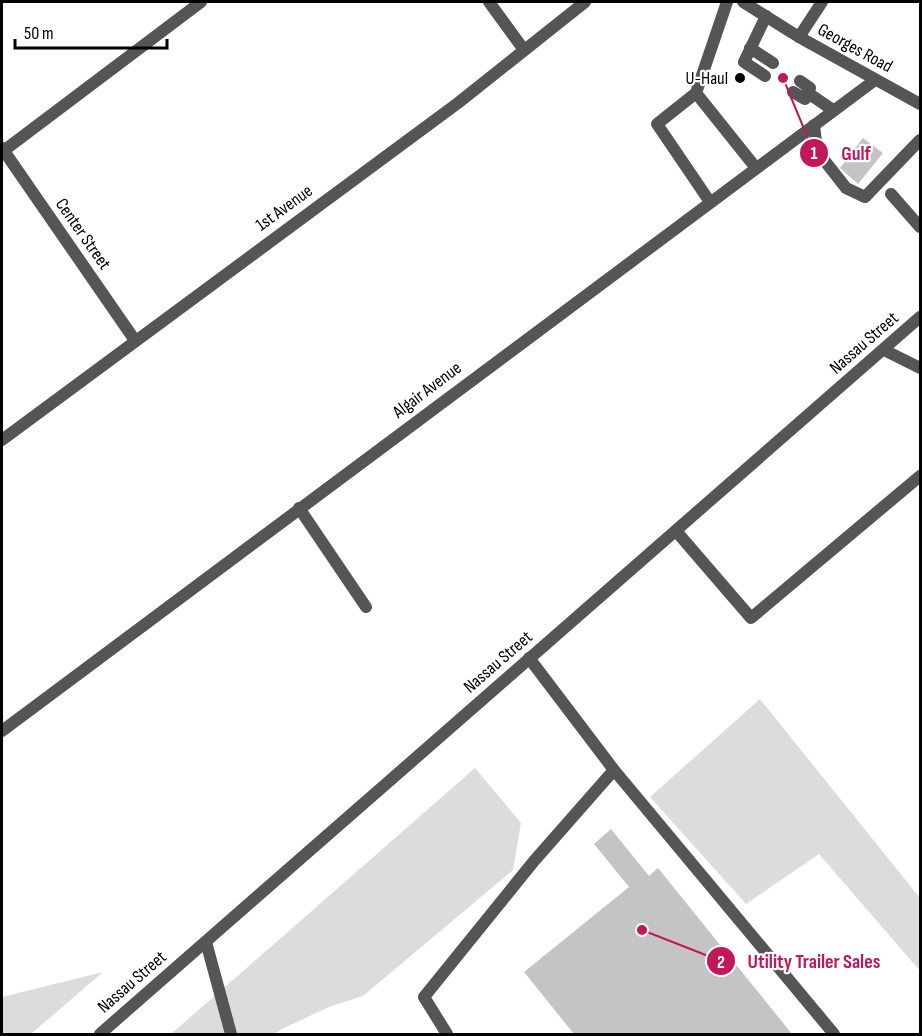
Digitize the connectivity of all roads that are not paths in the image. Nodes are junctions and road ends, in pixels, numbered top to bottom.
1 (201, 2) edge
2 (489, 2) edge
3 (585, 2) edge
4 (727, 2) edge
5 (742, 2) edge
6 (822, 2) edge
7 (766, 16) junction
8 (799, 37) junction
9 (750, 48) junction
10 (524, 50) junction
11 (773, 63) dead end
12 (765, 76) dead end
13 (875, 80) junction
14 (796, 86) dead end
15 (696, 93) junction
16 (921, 104) edge
17 (833, 110) junction
18 (814, 125) junction
19 (921, 140) edge
20 (2, 150) edge
21 (756, 168) junction
22 (891, 194) dead end
23 (710, 202) junction
24 (921, 227) edge
25 (921, 317) edge
26 (134, 339) junction
27 (884, 350) junction
28 (921, 368) edge
29 (2, 440) edge
30 (921, 476) edge
31 (298, 508) junction
32 (676, 531) junction
33 (366, 607) dead end
34 (529, 658) junction
35 (2, 731) edge
36 (614, 770) junction
37 (206, 942) junction
38 (100, 1035) edge
39 (231, 1035) edge
40 (447, 1035) edge
41 (834, 1035) edge

1 - 20 street
2 - 10 street
3 - 10 street, 1st Avenue
4 - 15 street
5 - 7 street, Georges Road
6 - 8 street
7 - 8 street, Georges Road
7 - 9 street
8 - 13 street, Georges Road
9 - 11 street
9 - 12 street
10 - 26 street, 1st Avenue
13 - 16 street, Georges Road
13 - 17 street, Algair Avenue
14 - 17 street
15 - 21 street
15 - 23 street
17 - 18 street, Algair Avenue
18 - 19 street
18 - 21 street, Algair Avenue
20 - 26 street, Center Street
21 - 23 street, Algair Avenue
22 - 24 street
23 - 31 street, Algair Avenue
25 - 27 street, Nassau Street
26 - 29 street, 1st Avenue
27 - 28 street
27 - 32 street, Nassau Street
30 - 32 street
31 - 33 street
31 - 35 street, Algair Avenue
32 - 34 street, Nassau Street
34 - 36 street
34 - 37 street, Nassau Street
36 - 40 street
36 - 41 street
37 - 38 street, Nassau Street
37 - 39 street

